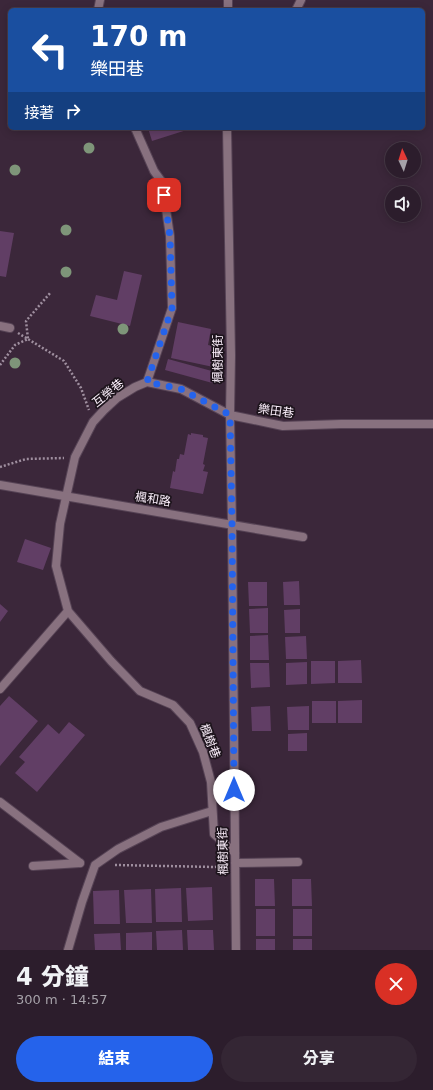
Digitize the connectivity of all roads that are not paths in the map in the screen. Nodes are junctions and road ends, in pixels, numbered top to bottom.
1 (137, 130) edge
2 (227, 130) edge
3 (0, 326) edge
4 (10, 328) road end
5 (147, 382) junction
6 (230, 415) junction
7 (433, 424) edge
8 (0, 485) edge
9 (67, 497) junction
10 (232, 524) junction
11 (303, 537) dead end
12 (68, 612) junction
13 (0, 689) edge
14 (0, 802) edge
15 (212, 811) junction
16 (235, 853) junction
17 (298, 862) dead end
18 (235, 864) junction
19 (33, 866) dead end
20 (68, 950) edge
21 (236, 950) edge

1 - 5 street
2 - 6 street, 楓樹東街
3 - 4 street
5 - 6 street, 樂田巷
5 - 9 street, 互榮巷
6 - 7 street, 樂田巷
6 - 10 street, 楓樹東街
8 - 9 street, 楓和路
9 - 10 street, 楓和路
9 - 12 street, 楓樹巷
10 - 11 street, 楓和路
10 - 16 street, 楓樹東街
12 - 13 street
12 - 15 street, 楓樹巷
14 - 19 street
15 - 16 street, 楓樹巷
15 - 20 street
16 - 18 street, 楓樹東街
17 - 18 street
18 - 21 street, 楓樹東街

